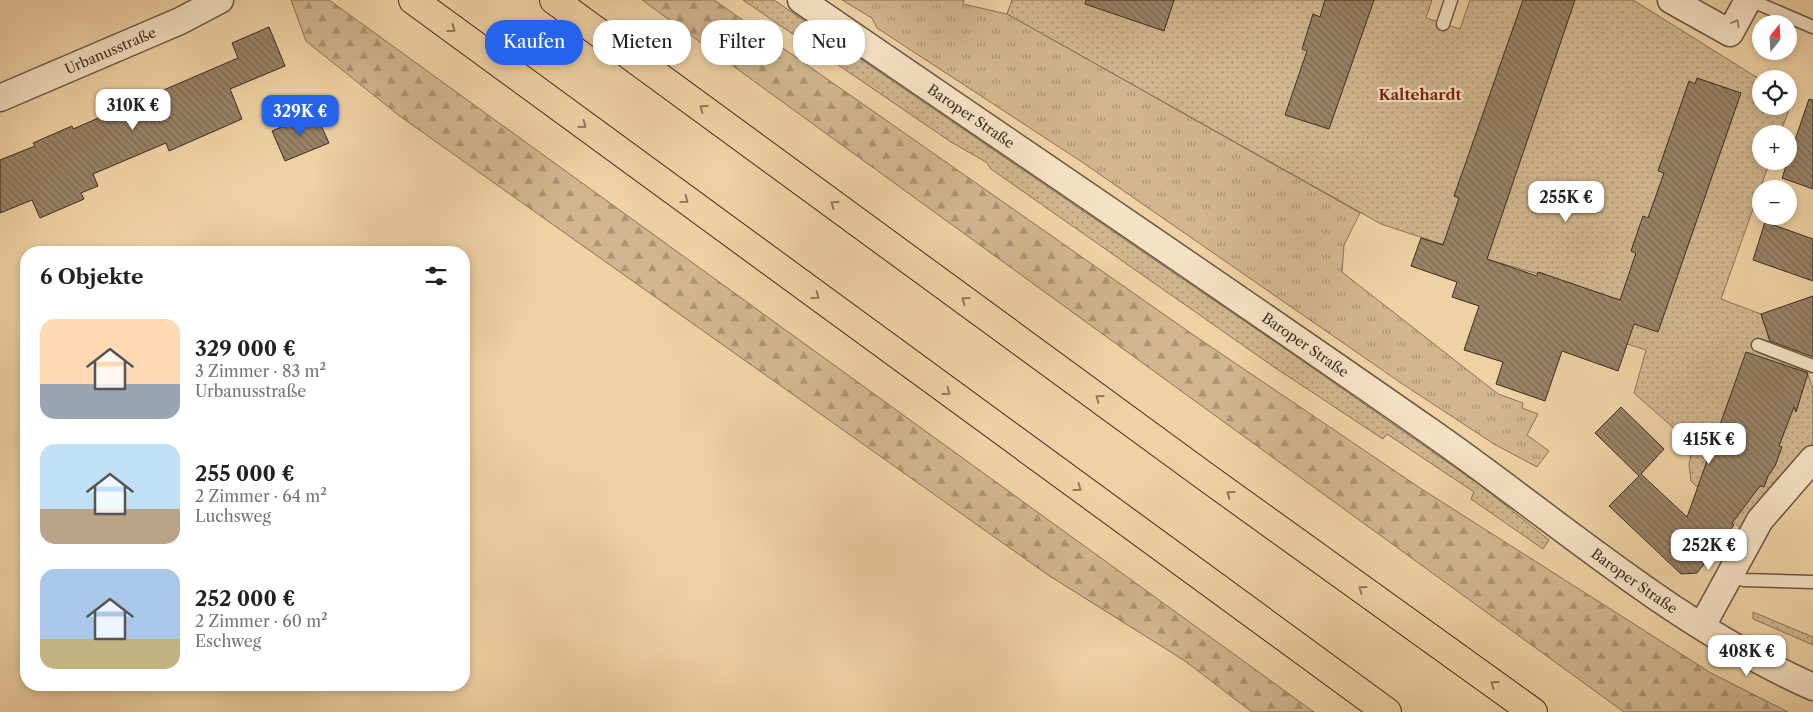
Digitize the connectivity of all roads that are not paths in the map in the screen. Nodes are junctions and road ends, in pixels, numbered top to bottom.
1 (220, 0) edge
2 (413, 0) edge
3 (554, 0) edge
4 (801, 0) edge
5 (1451, 0) edge
6 (1671, 0) edge
7 (1749, 0) edge
8 (1443, 24) dead end
9 (1813, 27) edge
10 (0, 98) edge
11 (1758, 345) dead end
12 (1813, 366) edge
13 (1813, 459) edge
14 (1730, 574) junction
15 (1813, 582) edge
16 (1702, 626) junction
17 (1813, 686) edge
18 (1387, 712) edge
19 (1533, 712) edge

1 - 10 street, Urbanusstraße
2 -> 18 highway
19 -> 3 highway
4 - 16 street, Baroper Straße
5 - 8 lane
6 -> 7 street
7 - 9 lane
11 - 12 lane
13 - 14 street
14 - 15 lane
14 - 16 street
16 - 17 street, Baroper Straße

